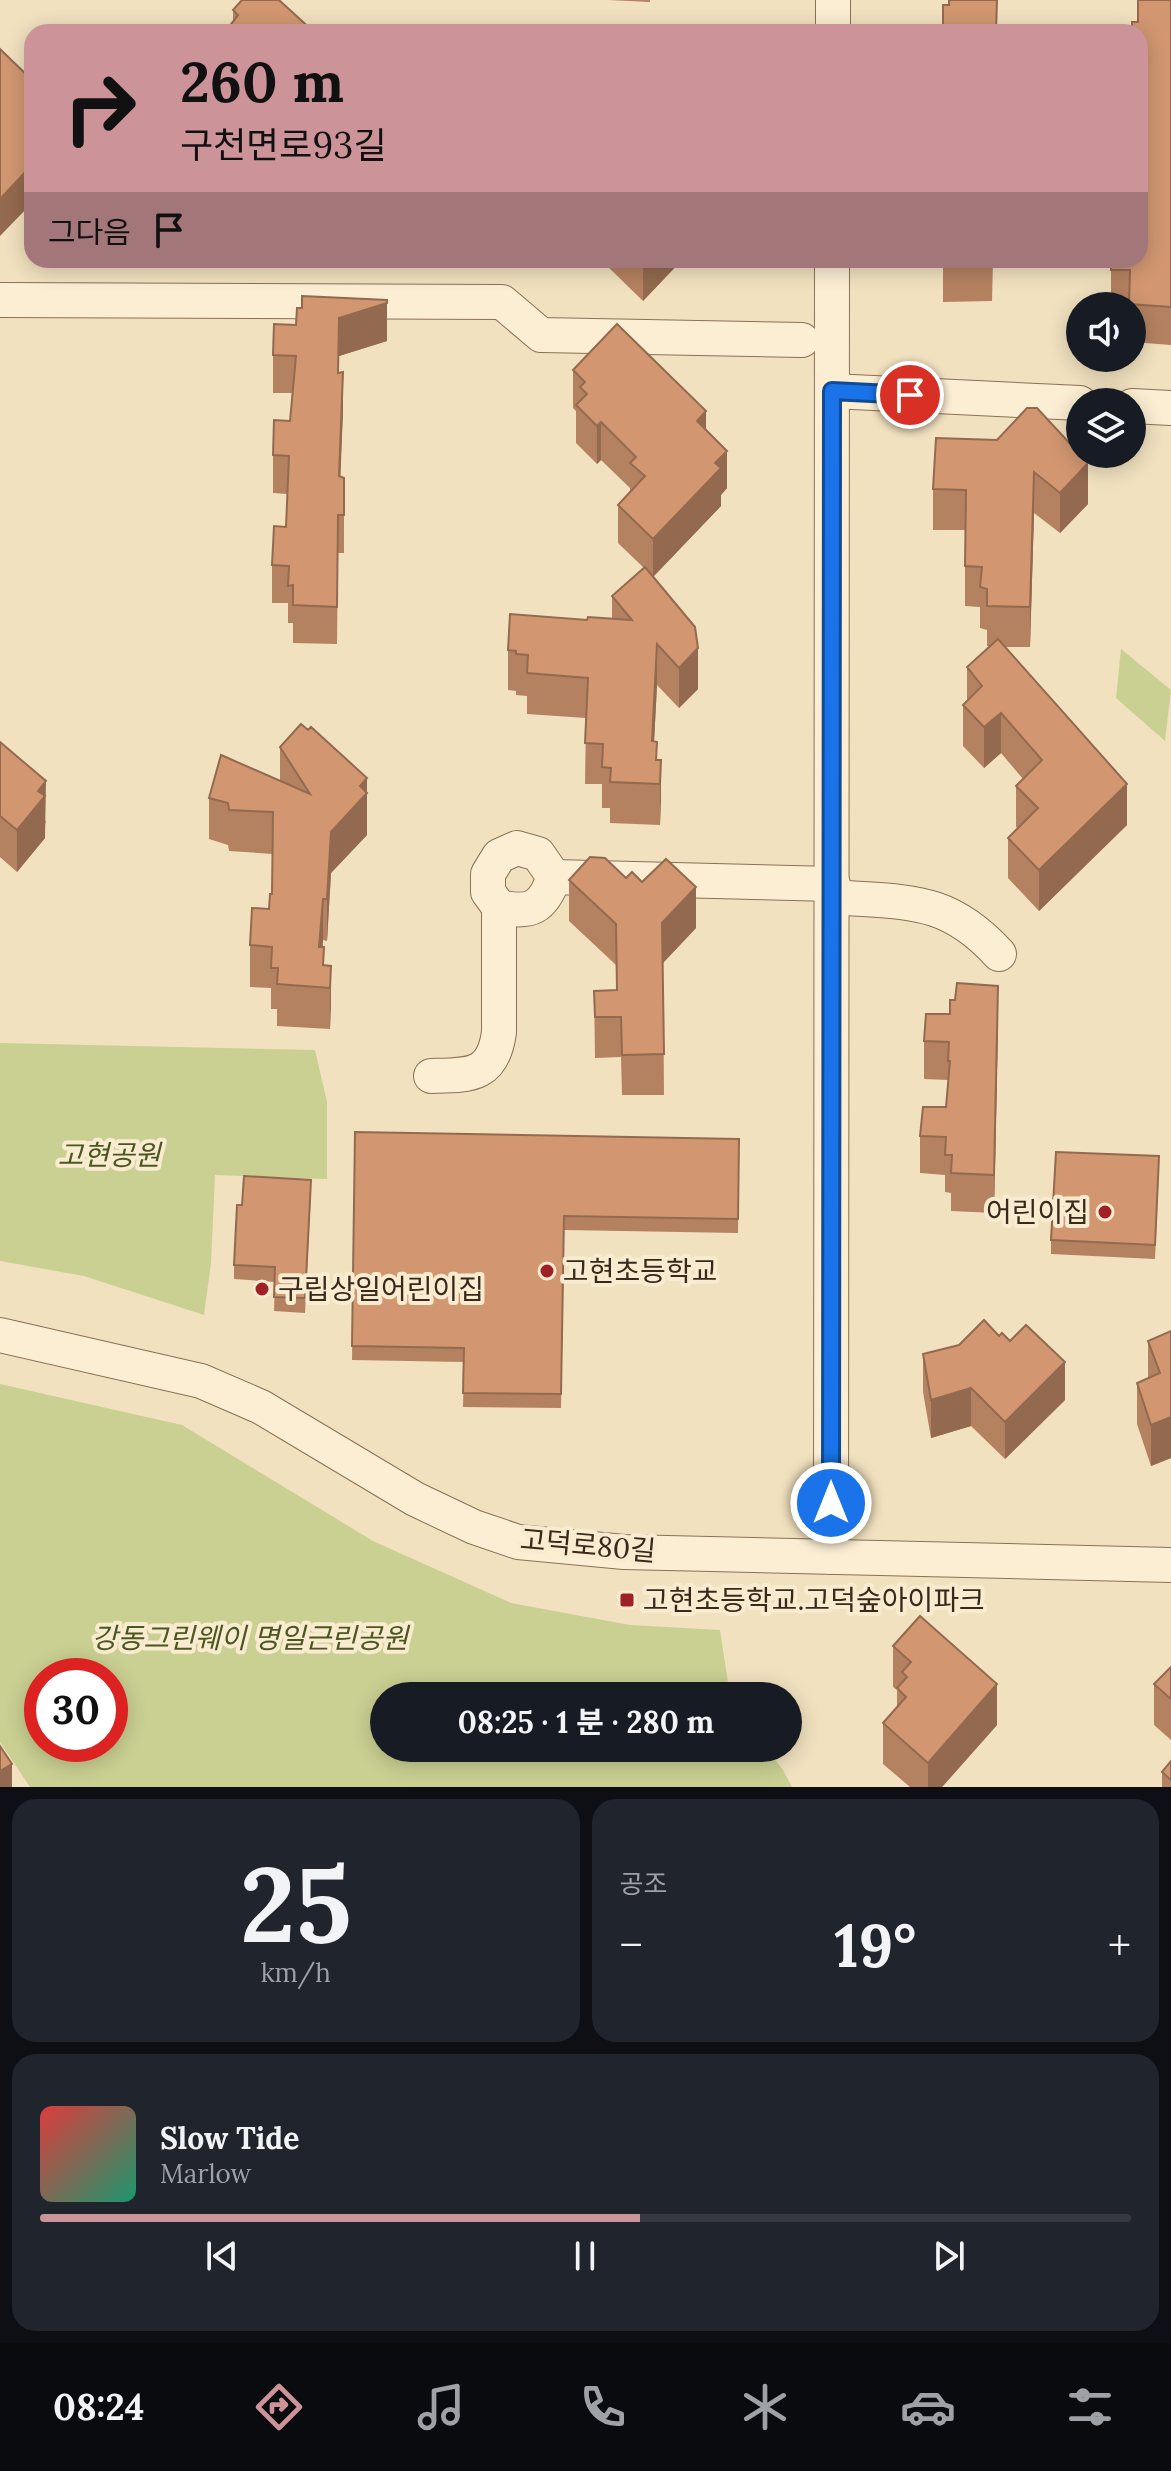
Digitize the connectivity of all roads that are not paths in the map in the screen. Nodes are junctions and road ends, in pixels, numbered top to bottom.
1 (833, 0) edge
2 (833, 24) edge
3 (832, 268) edge
4 (0, 300) edge
5 (802, 340) dead end
6 (832, 391) junction
7 (1066, 402) edge
8 (1146, 407) edge
9 (1171, 408) edge
10 (554, 877) junction
11 (833, 890) junction
12 (499, 907) junction
13 (999, 954) dead end
14 (431, 1076) dead end
15 (0, 1335) edge
16 (831, 1557) junction
17 (1171, 1565) edge

1 - 2 street
3 - 6 street
4 - 5 street
6 - 7 street
6 - 11 street
8 - 9 street
10 - 11 street
10 - 12 street
10 - 12 street
11 - 13 street
11 - 16 street
12 - 14 street
15 - 16 street, 고덕로80길
16 - 17 street, 고덕로80길

